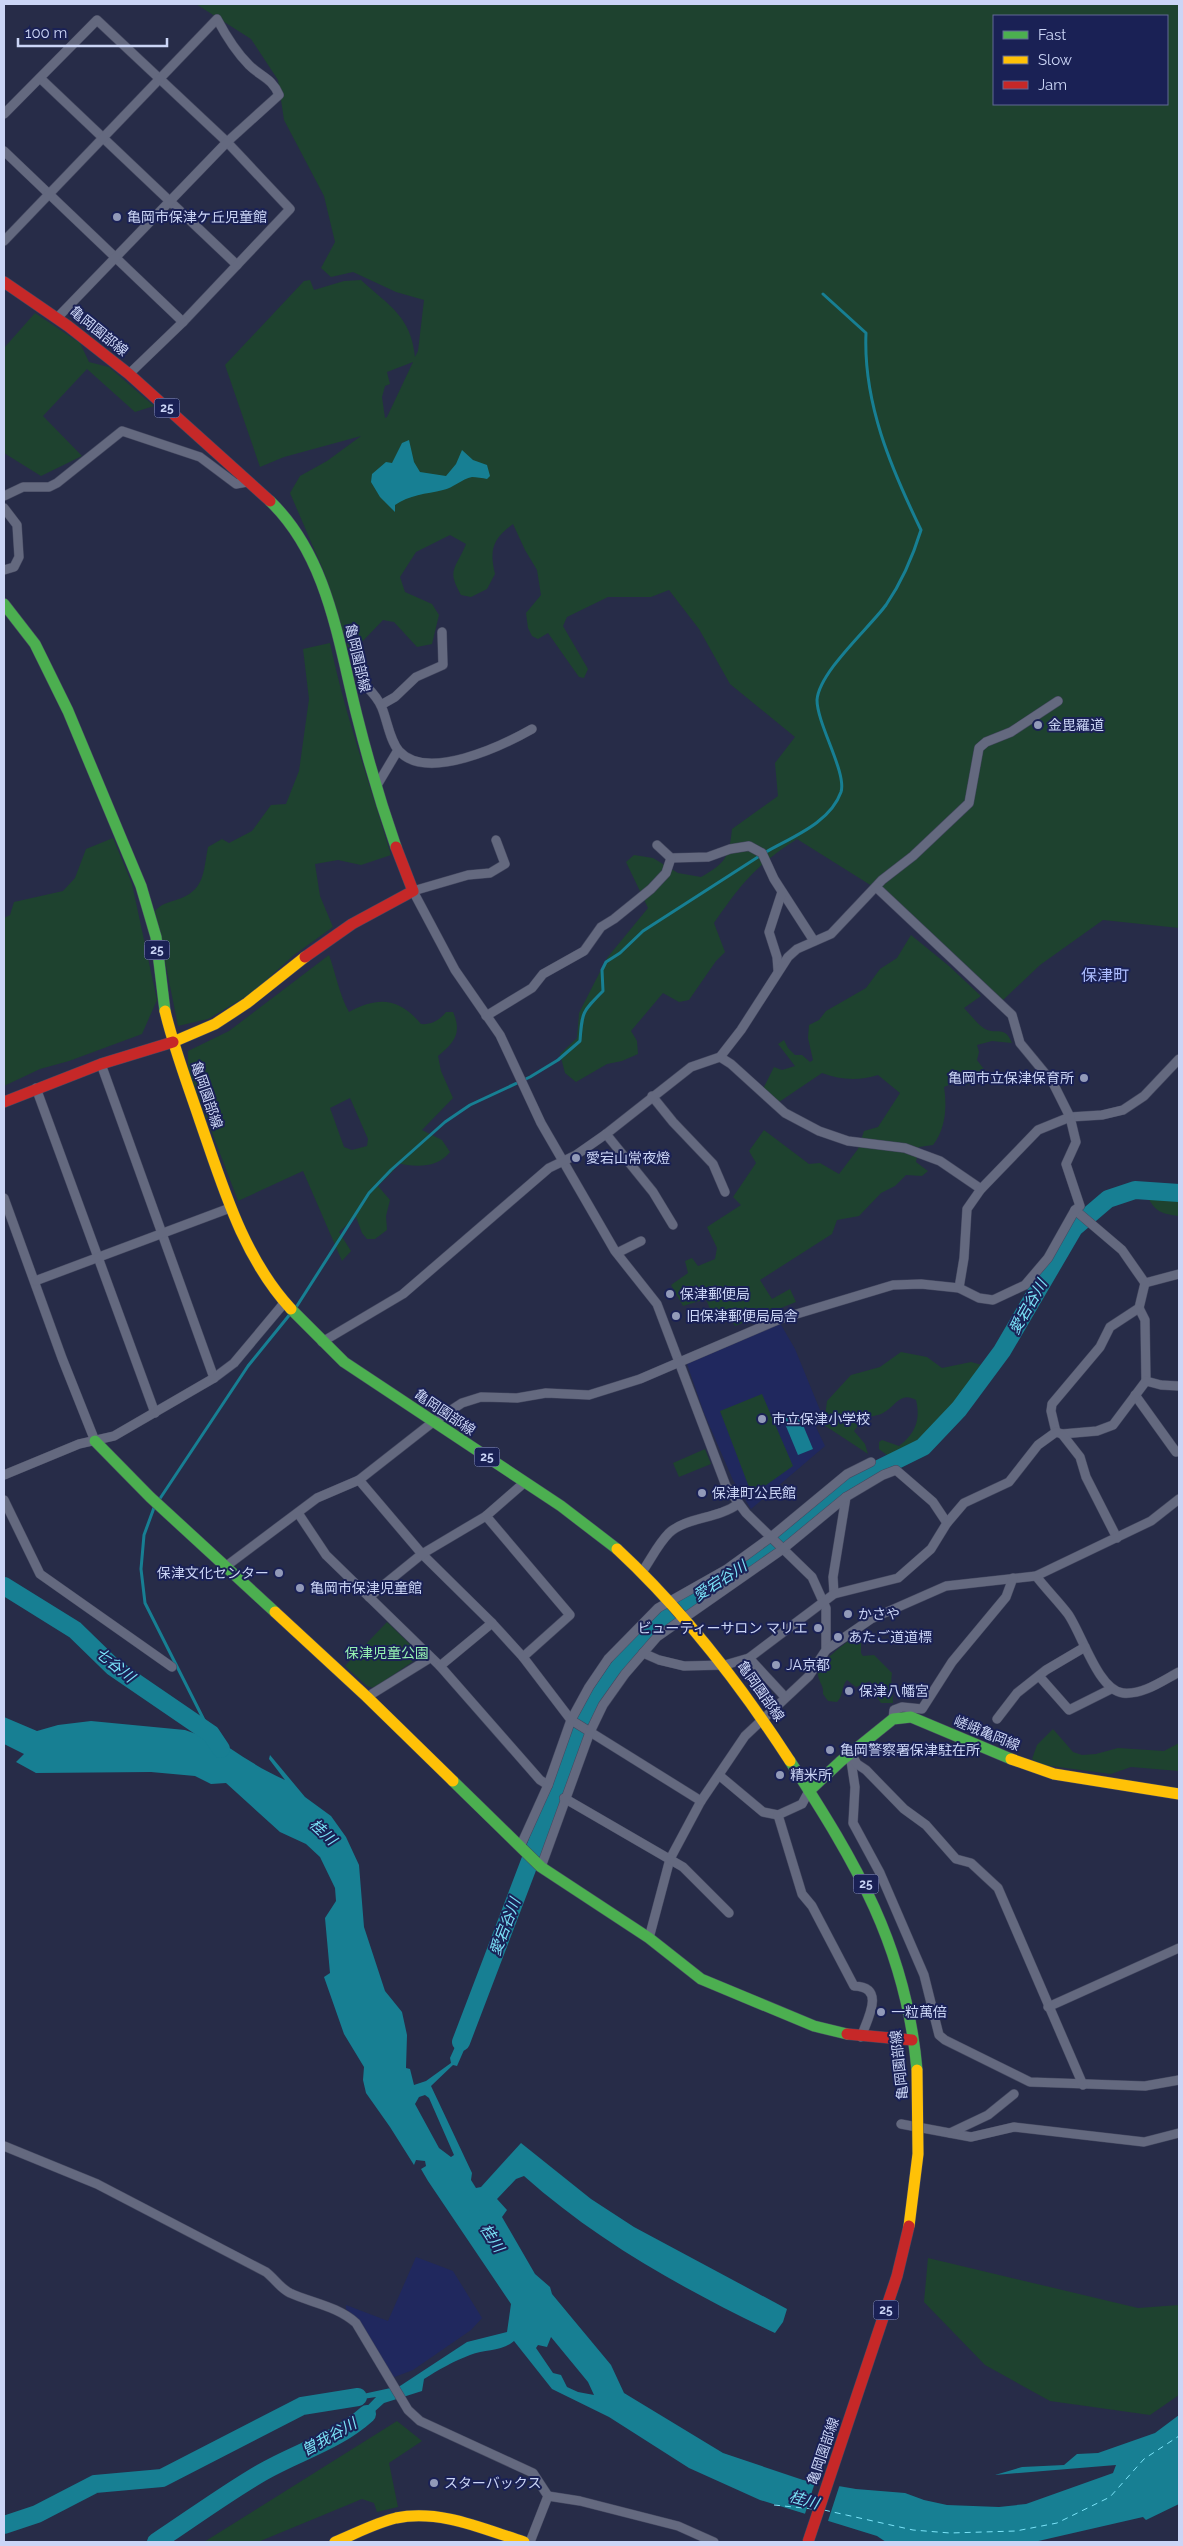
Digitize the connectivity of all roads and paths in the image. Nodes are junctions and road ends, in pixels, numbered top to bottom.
1 (40, 78) junction
2 (160, 78) junction
3 (4, 114) edge
4 (102, 137) junction
5 (228, 142) junction
6 (4, 152) edge
7 (48, 194) junction
8 (170, 201) junction
9 (4, 241) edge
10 (114, 257) junction
11 (237, 265) junction
12 (4, 282) edge
13 (58, 317) junction
14 (183, 322) junction
15 (129, 374) junction
16 (247, 482) junction
17 (4, 496) edge
18 (4, 508) edge
19 (4, 570) edge
20 (4, 604) edge
21 (442, 632) dead end
22 (366, 686) dead end
23 (1058, 702) dead end
24 (381, 705) junction
25 (532, 730) dead end
26 (398, 750) junction
27 (376, 787) junction
28 (496, 840) dead end
29 (657, 845) dead end
30 (670, 858) junction
31 (876, 887) junction
32 (413, 891) junction
33 (782, 892) junction
34 (814, 941) junction
35 (778, 970) junction
36 (486, 1016) junction
37 (173, 1042) junction
38 (720, 1057) junction
39 (1179, 1059) edge
40 (101, 1064) junction
41 (36, 1088) junction
42 (652, 1096) junction
43 (4, 1102) edge
44 (1070, 1117) junction
45 (606, 1134) junction
46 (563, 1161) junction
47 (981, 1189) junction
48 (725, 1192) dead end
49 (4, 1198) edge
50 (230, 1208) junction
51 (1077, 1212) junction
52 (673, 1225) dead end
53 (163, 1233) junction
54 (640, 1241) dead end
55 (617, 1253) junction
56 (98, 1256) junction
57 (1179, 1274) edge
58 (35, 1281) junction
59 (1145, 1283) junction
60 (959, 1288) junction
61 (286, 1304) junction
62 (1139, 1308) junction
63 (322, 1342) junction
64 (679, 1362) junction
65 (214, 1378) junction
66 (1146, 1380) junction
67 (1179, 1386) edge
68 (1135, 1395) junction
69 (155, 1413) junction
70 (433, 1422) junction
71 (1059, 1433) junction
72 (95, 1441) junction
73 (1176, 1452) dead end
74 (871, 1462) dead end
75 (4, 1474) edge
76 (359, 1480) junction
77 (525, 1482) junction
78 (846, 1498) junction
79 (4, 1500) edge
80 (738, 1504) junction
81 (1177, 1506) edge
82 (298, 1513) junction
83 (486, 1516) junction
84 (947, 1523) junction
85 (771, 1538) junction
86 (1117, 1538) junction
87 (782, 1548) junction
88 (422, 1554) junction
89 (225, 1567) junction
90 (642, 1572) junction
91 (1036, 1576) junction
92 (1013, 1578) junction
93 (834, 1594) junction
94 (369, 1597) junction
95 (672, 1601) junction
96 (824, 1601) junction
97 (683, 1615) junction
98 (492, 1623) junction
99 (1086, 1647) junction
100 (826, 1650) junction
101 (643, 1653) junction
102 (523, 1657) junction
103 (430, 1658) junction
104 (749, 1658) junction
105 (725, 1665) junction
106 (440, 1666) junction
107 (172, 1667) dead end
108 (1179, 1672) edge
109 (1039, 1676) junction
110 (1111, 1689) junction
111 (366, 1697) junction
112 (785, 1697) junction
113 (892, 1718) junction
114 (998, 1719) dead end
115 (764, 1720) junction
116 (572, 1721) junction
117 (588, 1730) junction
118 (850, 1754) junction
119 (720, 1776) junction
120 (548, 1785) junction
121 (809, 1791) junction
122 (1179, 1794) edge
123 (564, 1798) junction
124 (702, 1801) junction
125 (778, 1815) junction
126 (522, 1849) junction
127 (670, 1859) junction
128 (539, 1866) junction
129 (729, 1913) dead end
130 (649, 1938) junction
131 (1179, 1948) edge
132 (1048, 2007) junction
133 (861, 2036) junction
134 (912, 2040) junction
135 (1179, 2080) edge
136 (1083, 2085) junction
137 (1014, 2094) dead end
138 (901, 2124) dead end
139 (950, 2133) junction
140 (1179, 2133) edge
141 (4, 2146) edge
142 (548, 2496) junction
143 (336, 2542) edge
144 (524, 2542) edge
145 (530, 2542) edge
146 (714, 2542) edge
147 (808, 2542) edge

1 - 2 street
1 - 3 street
1 - 4 street
2 - 4 street
2 - 5 street
2 - 5 street
4 - 7 street
4 - 8 street
5 - 8 street
5 - 11 street
6 - 7 street
7 - 9 street
7 - 10 street
8 - 10 street
8 - 11 street
10 - 13 street
10 - 14 street
11 - 14 street
12 - 13 main road, 亀岡園部線 / 25
13 - 15 main road, 亀岡園部線 / 25
14 - 15 street
15 - 16 main road, 亀岡園部線 / 25
16 - 17 street
16 - 27 main road, 亀岡園部線 / 25
18 - 19 street
20 - 37 main road, 亀岡園部線 / 25
21 - 24 street
22 - 24 street
23 - 31 street
24 - 26 street
25 - 26 street
26 - 27 street
27 - 32 main road, 亀岡園部線 / 25
28 - 32 street
29 - 30 street
30 - 33 street
30 - 36 street
31 - 34 street
31 - 44 street
32 - 36 street
32 - 37 main road
33 - 34 street
33 - 35 street
34 - 35 street
35 - 38 street
36 - 46 street
37 - 40 main road
37 - 50 main road, 亀岡園部線 / 25
38 - 42 street
38 - 47 street
39 - 44 street
40 - 41 main road
40 - 53 street
41 - 43 main road
41 - 56 street
42 - 45 street
42 - 48 street
44 - 47 street
44 - 51 street
45 - 46 street
45 - 52 street
46 - 55 street
46 - 63 street
47 - 60 street
49 - 58 street
50 - 53 street
50 - 61 main road, 亀岡園部線 / 25
51 - 59 street
51 - 60 street
53 - 56 street
53 - 65 street
54 - 55 street
55 - 64 street
56 - 58 street
56 - 69 street
57 - 59 street
58 - 72 street
59 - 62 street
60 - 64 street
61 - 63 main road, 亀岡園部線 / 25
61 - 65 street
62 - 66 street
62 - 71 street
63 - 70 main road, 亀岡園部線 / 25
64 - 70 street
64 - 80 street
65 - 69 street
66 - 67 street
66 - 68 street
68 - 71 street
68 - 73 street
69 - 72 street
70 - 76 street
70 - 77 main road, 亀岡園部線 / 25
71 - 84 street
71 - 86 street
72 - 75 street
72 - 89 main road
74 - 85 street
76 - 82 street
76 - 88 street
77 - 83 street
77 - 90 main road, 亀岡園部線 / 25
78 - 84 street
78 - 87 street
78 - 93 street
79 - 107 street
80 - 85 street
80 - 90 street
81 - 86 street
82 - 89 street
82 - 94 street
83 - 88 street
83 - 102 street
84 - 93 street
85 - 87 street
85 - 95 street
86 - 91 street
87 - 96 street
87 - 97 street
88 - 94 street
88 - 98 street
89 - 111 main road
90 - 95 main road, 亀岡園部線 / 25
91 - 92 street
91 - 99 street
92 - 100 street
92 - 113 street
93 - 96 street
94 - 103 street
95 - 97 main road, 亀岡園部線 / 25
95 - 116 street
96 - 100 street
96 - 104 street
97 - 101 street
97 - 105 main road, 亀岡園部線 / 25
98 - 102 street
98 - 106 street
99 - 109 street
99 - 110 street
100 - 112 street
101 - 105 street
101 - 117 street
102 - 116 street
103 - 106 street
103 - 111 street
104 - 105 street
104 - 112 street
105 - 115 main road, 亀岡園部線 / 25
106 - 120 street
108 - 110 street
109 - 110 street
109 - 114 street
111 - 126 main road
112 - 115 street
113 - 118 main road
113 - 122 main road, 嵯峨亀岡線
115 - 119 street
115 - 121 main road, 亀岡園部線 / 25
116 - 117 street
116 - 120 street
117 - 123 street
117 - 124 street
118 - 121 main road
118 - 132 street
118 - 136 street
119 - 124 street
119 - 125 street
120 - 126 street
121 - 125 street
121 - 134 main road, 亀岡園部線 / 25
123 - 127 street
123 - 128 street
124 - 127 street
125 - 133 street
126 - 128 main road
127 - 129 street
127 - 130 street
128 - 130 main road
130 - 133 main road
131 - 132 street
132 - 136 street
133 - 134 main road
134 - 147 main road, 亀岡園部線 / 25, bridge
135 - 136 street
137 - 139 street
138 - 139 street
139 - 140 street
141 - 142 street
142 - 145 street
142 - 146 street
143 - 144 main road

